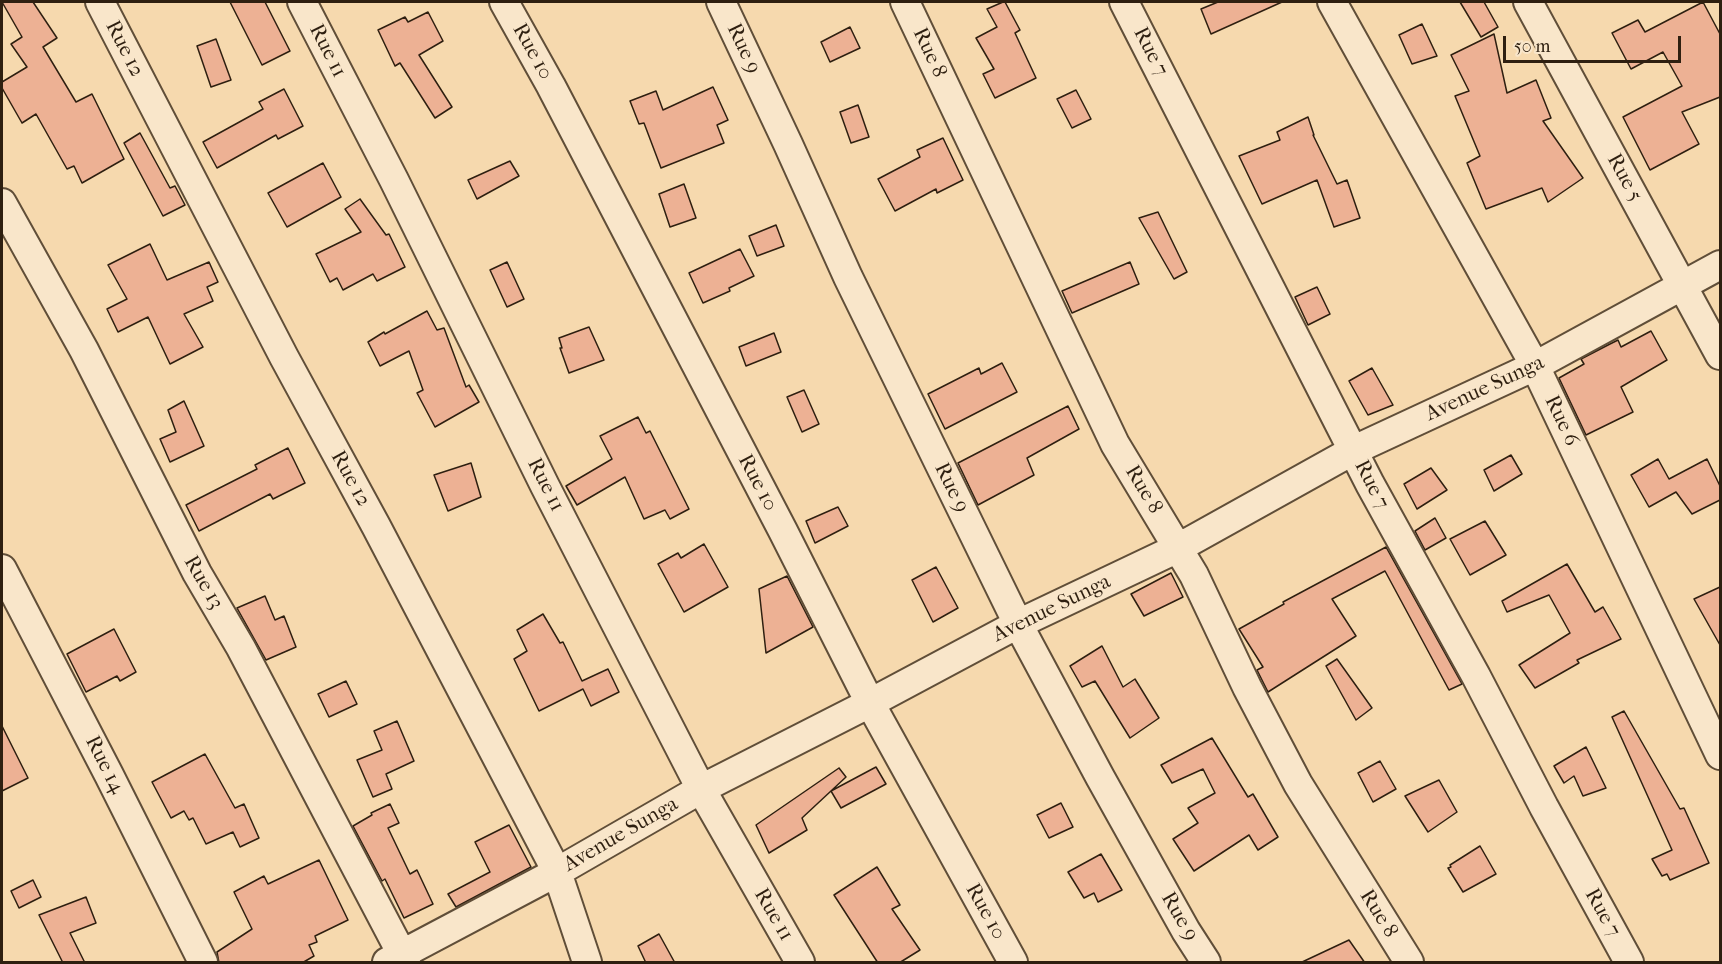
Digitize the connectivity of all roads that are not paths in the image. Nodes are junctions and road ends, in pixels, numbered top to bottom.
1 (100, 2) edge
2 (302, 2) edge
3 (504, 2) edge
4 (721, 2) edge
5 (905, 2) edge
6 (1124, 2) edge
7 (1332, 2) edge
8 (1528, 2) edge
9 (2, 203) edge
10 (1720, 265) edge
11 (1684, 286) junction
12 (1720, 355) edge
13 (1534, 366) junction
14 (1354, 450) junction
15 (1178, 548) junction
16 (2, 569) edge
17 (1018, 624) junction
18 (870, 703) junction
19 (1720, 755) edge
20 (701, 789) junction
21 (557, 872) junction
22 (399, 960) edge
23 (203, 963) edge
24 (587, 963) edge
25 (800, 963) edge
26 (1013, 963) edge
27 (1206, 963) edge
28 (1409, 963) edge
29 (1629, 963) edge

1 - 21 street, Rue 12
2 - 20 street, Rue 11
3 - 18 street, Rue 10
4 - 17 street, Rue 9
5 - 15 street, Rue 8
6 - 14 street, Rue 7
7 - 13 street, Rue 6
8 - 11 street, Rue 5
9 - 22 street, Rue 13
10 - 11 street, Avenue Sunga
11 - 12 street, Rue 5
11 - 13 street, Avenue Sunga
13 - 14 street, Avenue Sunga
13 - 19 street, Rue 6
14 - 15 street, Avenue Sunga
14 - 29 street, Rue 7
15 - 17 street, Avenue Sunga
15 - 28 street, Rue 8
16 - 23 street, Rue 14
17 - 18 street, Avenue Sunga
17 - 27 street, Rue 9
18 - 20 street, Avenue Sunga
18 - 26 street, Rue 10
20 - 21 street, Avenue Sunga
20 - 25 street, Rue 11
21 - 22 street, Avenue Sunga
21 - 24 street, Rue 12

